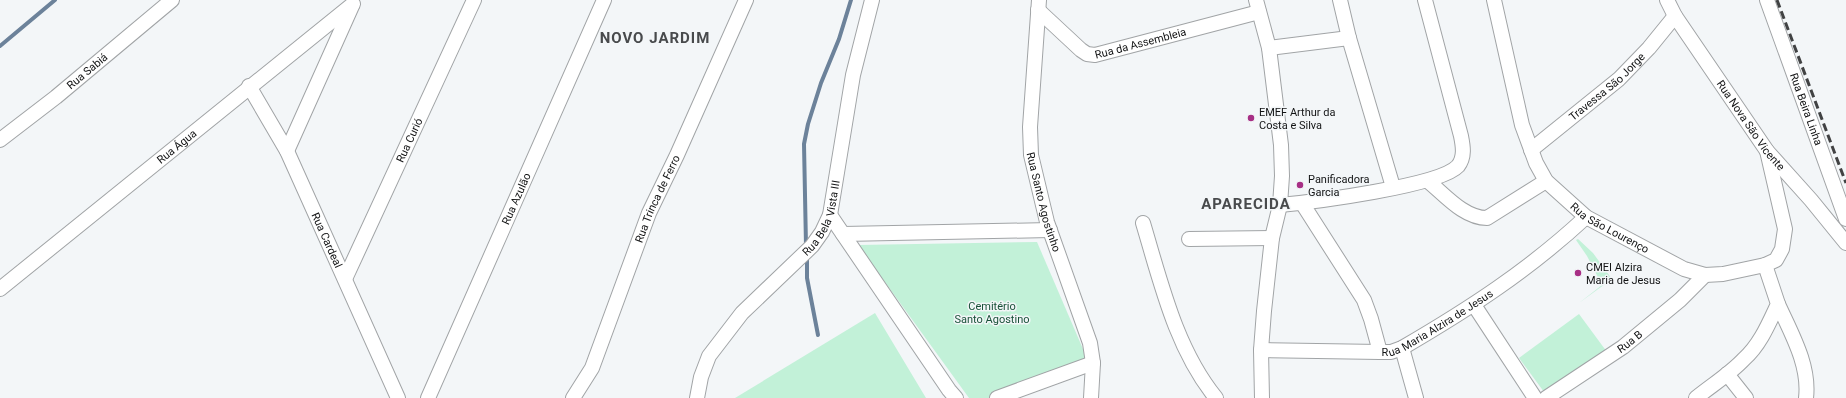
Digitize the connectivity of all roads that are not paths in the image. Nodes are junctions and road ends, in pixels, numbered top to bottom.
1 (172, 0) edge
2 (474, 0) edge
3 (604, 0) edge
4 (746, 0) edge
5 (872, 0) edge
6 (1340, 0) edge
7 (1425, 0) edge
8 (1494, 0) edge
9 (1667, 0) edge
10 (1767, 0) edge
11 (354, 2) edge
12 (1038, 5) edge
13 (1257, 6) edge
14 (1675, 16) junction
15 (1349, 38) junction
16 (1269, 48) junction
17 (249, 86) junction
18 (0, 140) edge
19 (1531, 150) junction
20 (287, 152) junction
21 (1767, 152) junction
22 (1428, 181) junction
23 (1546, 181) junction
24 (1394, 187) junction
25 (1302, 203) junction
26 (1280, 205) junction
27 (830, 215) junction
28 (1586, 218) junction
29 (1846, 219) edge
30 (1143, 223) dead end
31 (1050, 230) junction
32 (843, 234) junction
33 (1272, 238) junction
34 (1189, 239) dead end
35 (1846, 243) edge
36 (1765, 265) junction
37 (1705, 275) junction
38 (345, 279) junction
39 (0, 289) edge
40 (1778, 304) junction
41 (1474, 305) junction
42 (1402, 348) junction
43 (1262, 350) junction
44 (1380, 352) junction
45 (1093, 363) junction
46 (1727, 374) junction
47 (398, 398) edge
48 (428, 398) edge
49 (573, 398) edge
50 (697, 398) edge
51 (956, 398) edge
52 (997, 398) edge
53 (1092, 398) edge
54 (1216, 398) edge
55 (1262, 398) edge
56 (1416, 398) edge
57 (1535, 398) edge
58 (1546, 398) edge
59 (1696, 398) edge
60 (1746, 398) edge
61 (1806, 398) edge

1 - 18 street, Rua Sabiá
2 - 38 street, Rua Curió
3 - 48 street, Rua Azulão
4 - 49 street, Rua Trinca de Ferro
5 - 27 street, Rua Bela Vista III
6 - 15 street
7 - 22 street
8 - 19 street, Rua São Lourenço
9 - 14 street, Rua Nova São Vicente
10 - 29 street, Rua Beira Linha
11 - 17 street, Rua Água
11 - 20 street
12 - 13 street, Rua da Assembleia
12 - 31 street, Rua Santo Agostinho
13 - 16 street
14 - 19 street, Travessa São Jorge
14 - 21 street, Rua Nova São Vicente
15 - 16 street
15 - 24 street
16 - 26 street
17 - 20 street, Rua Cardeal
17 - 39 street, Rua Água
19 - 23 street, Rua São Lourenço
20 - 38 street, Rua Cardeal
21 - 35 street, Rua Nova São Vicente
21 - 36 street, Rua São Lourenço
22 - 23 street
22 - 24 street
23 - 28 street, Rua São Lourenço
24 - 25 street
25 - 26 street
25 - 44 street
26 - 33 street
27 - 32 street
27 - 50 street, Rua Bela Vista III
28 - 37 street, Rua São Lourenço
28 - 41 street, Rua Maria Alzira de Jesus
30 - 54 street
31 - 32 street
31 - 45 street, Rua Santo Agostinho
32 - 51 street
33 - 34 street
33 - 43 street
36 - 37 street, Rua São Lourenço
36 - 40 street
37 - 58 street, Rua B
38 - 47 street, Rua Cardeal
40 - 46 street
40 - 61 street
41 - 42 street, Rua Maria Alzira de Jesus
41 - 57 street
42 - 44 street, Rua Maria Alzira de Jesus
42 - 56 street
43 - 44 street, Rua Maria Alzira de Jesus
43 - 55 street
45 - 52 street
45 - 53 street, Rua Santo Agostinho
46 - 59 street
46 - 60 street

